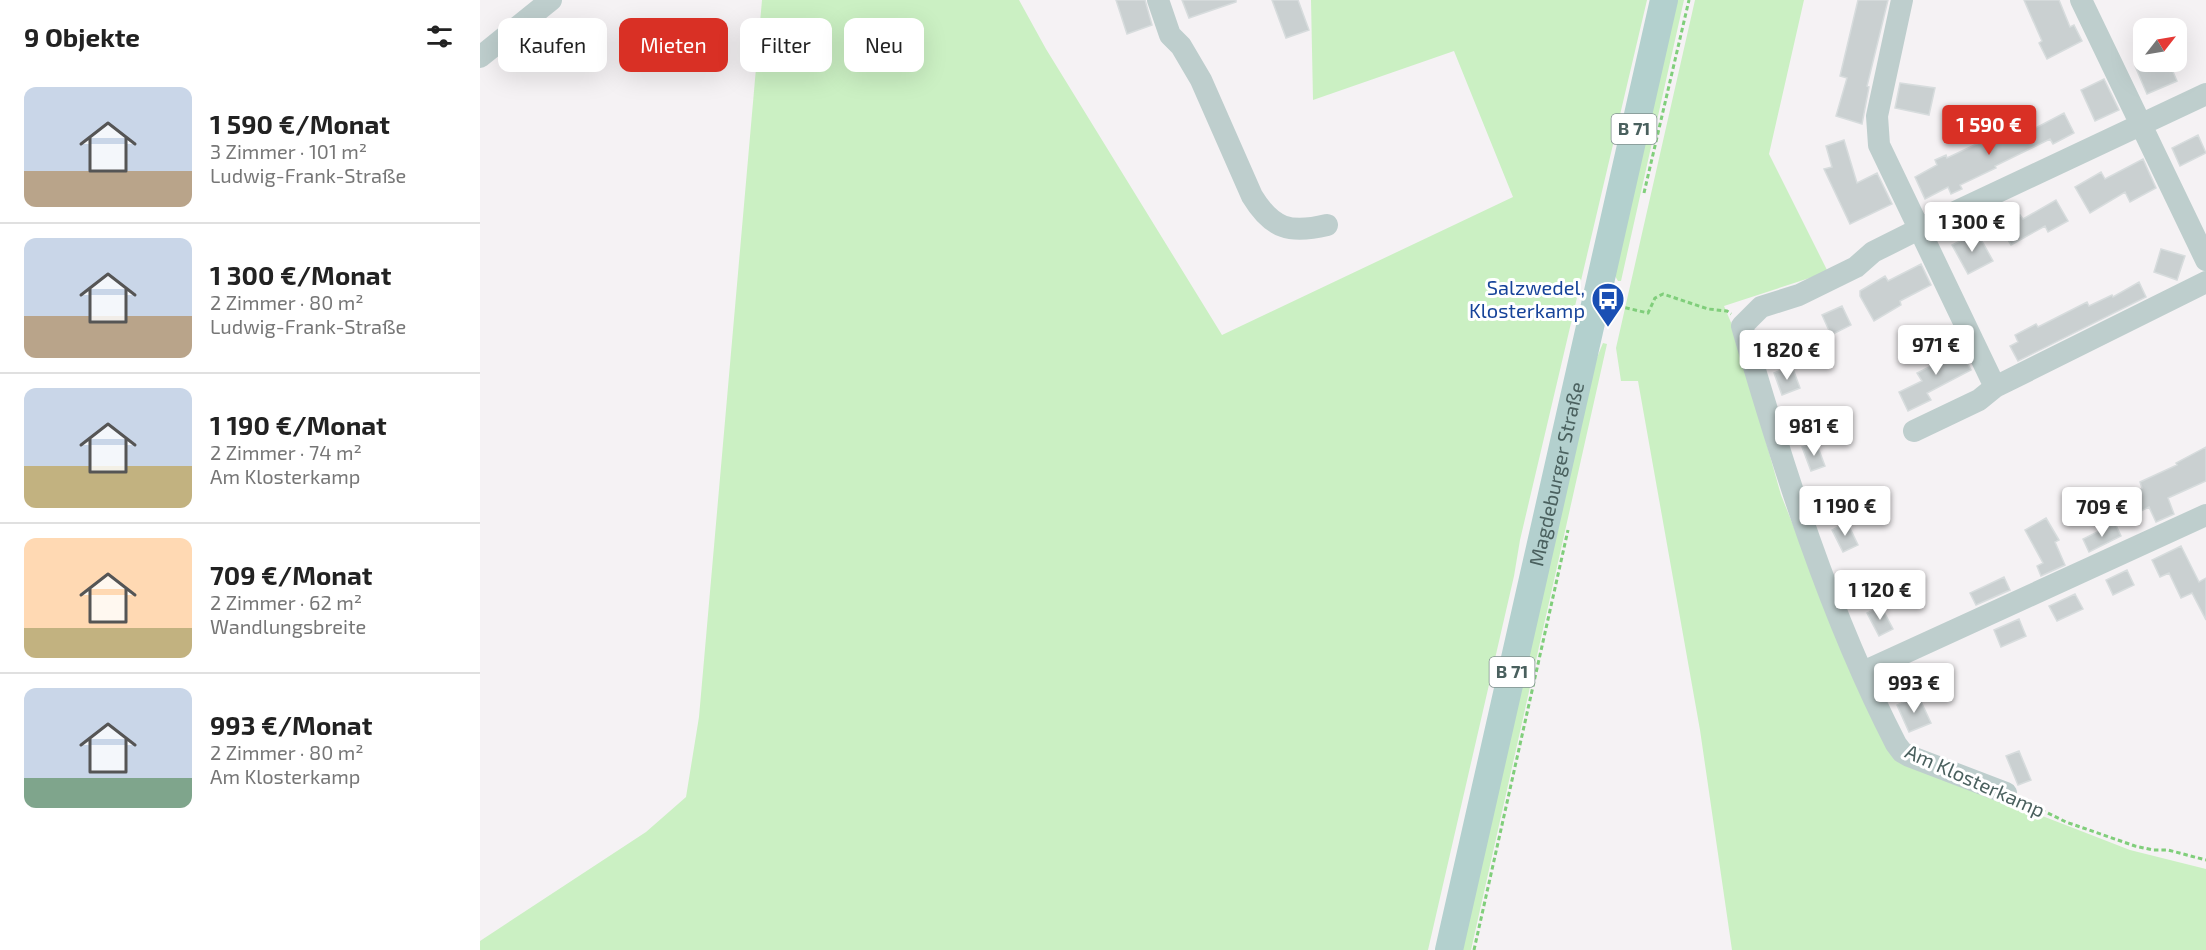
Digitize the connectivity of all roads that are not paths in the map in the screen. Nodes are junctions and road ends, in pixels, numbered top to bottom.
1 (551, 0) edge
2 (1158, 0) edge
3 (1664, 0) edge
4 (1902, 0) edge
5 (2081, 0) edge
6 (480, 57) edge
7 (2206, 94) edge
8 (2141, 125) junction
9 (1327, 225) dead end
10 (1919, 229) junction
11 (2206, 260) edge
12 (2206, 282) edge
13 (1995, 387) junction
14 (1914, 432) dead end
15 (2206, 516) edge
16 (1863, 672) junction
17 (2006, 793) road end
18 (1449, 950) edge

1 - 6 street
2 - 9 street
3 - 18 main road, Magdeburger Straße / B 71
4 - 10 street
5 - 8 street
7 - 8 street
8 - 10 street
8 - 11 street
10 - 13 street
10 - 16 street, Am Klosterkamp
12 - 13 street
13 - 14 street
15 - 16 street
16 - 17 street, Am Klosterkamp

